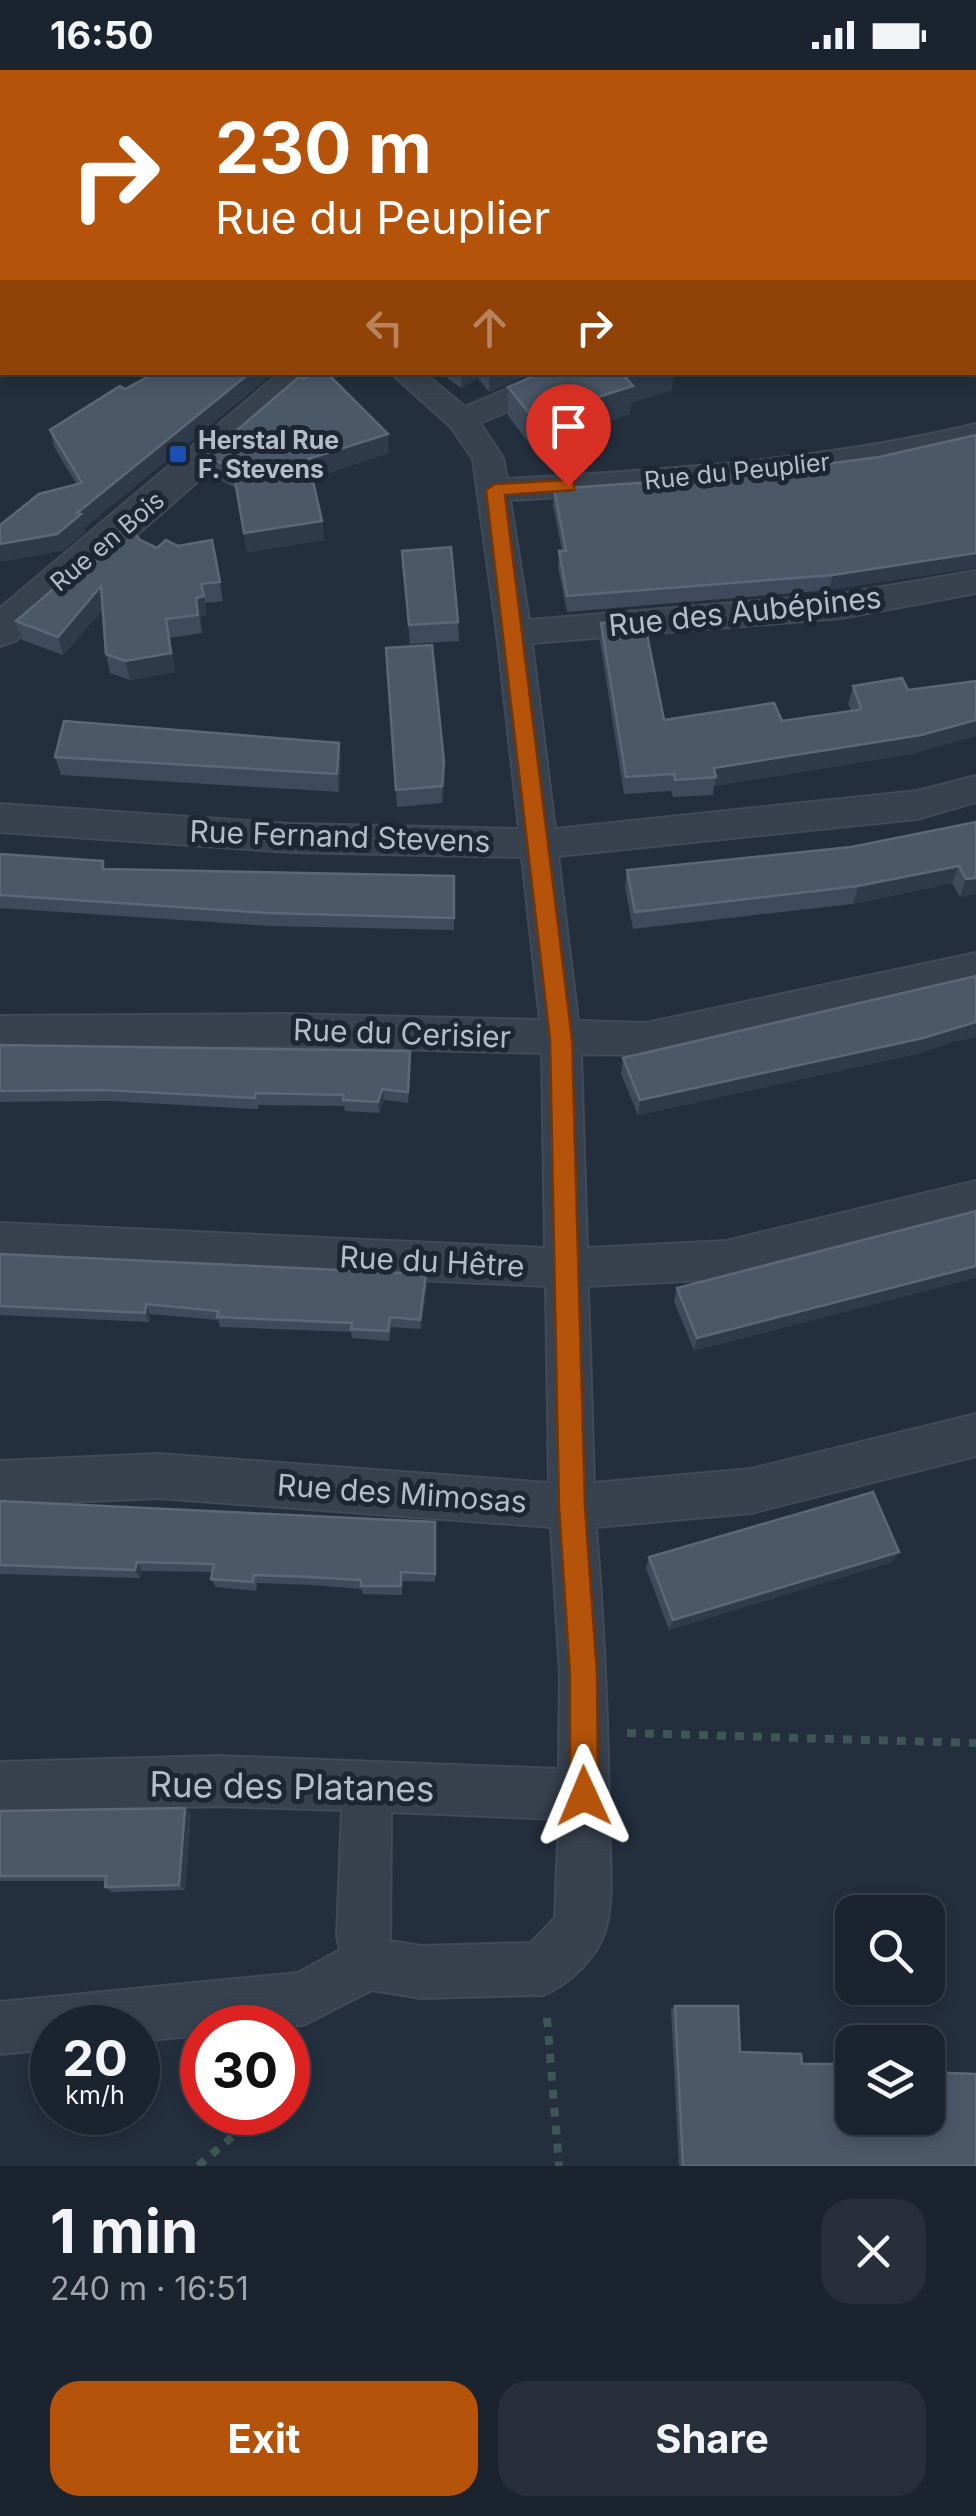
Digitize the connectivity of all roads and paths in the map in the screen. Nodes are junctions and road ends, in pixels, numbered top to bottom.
1 (301, 375) edge
2 (408, 375) edge
3 (567, 375) edge
4 (462, 420) junction
5 (976, 434) edge
6 (495, 490) junction
7 (976, 582) edge
8 (0, 631) edge
9 (514, 633) junction
10 (976, 789) edge
11 (0, 818) edge
12 (539, 843) junction
13 (976, 968) edge
14 (0, 1032) edge
15 (561, 1039) junction
16 (976, 1199) edge
17 (0, 1242) edge
18 (567, 1268) junction
19 (976, 1435) edge
20 (0, 1483) edge
21 (572, 1507) junction
22 (583, 1732) junction
23 (976, 1743) edge
24 (0, 1786) edge
25 (367, 1786) junction
26 (584, 1796) junction
27 (370, 1962) junction
28 (543, 1970) junction
29 (0, 2028) edge
30 (234, 2135) edge
31 (198, 2166) edge
32 (559, 2166) edge

1 - 8 street, Rue en Bois
2 - 4 street
3 - 4 street
4 - 6 street
5 - 6 street, Rue du Peuplier
6 - 9 street
7 - 9 street, Rue des Aubépines
9 - 12 street
10 - 12 street, Rue Fernand Stevens
11 - 12 street, Rue Fernand Stevens
12 - 15 street
13 - 15 street, Rue du Cerisier
14 - 15 street, Rue du Cerisier
15 - 18 street
16 - 18 street, Rue du Hêtre
17 - 18 street, Rue du Hêtre
18 - 21 street
19 - 21 street, Rue des Mimosas
20 - 21 street, Rue des Mimosas
21 - 22 street
22 - 23 path
22 - 26 street
24 - 25 street, Rue des Platanes
25 - 26 street, Rue des Platanes
25 - 27 street
26 - 28 street
27 - 28 street
27 - 29 street
28 - 32 path
30 - 31 path

